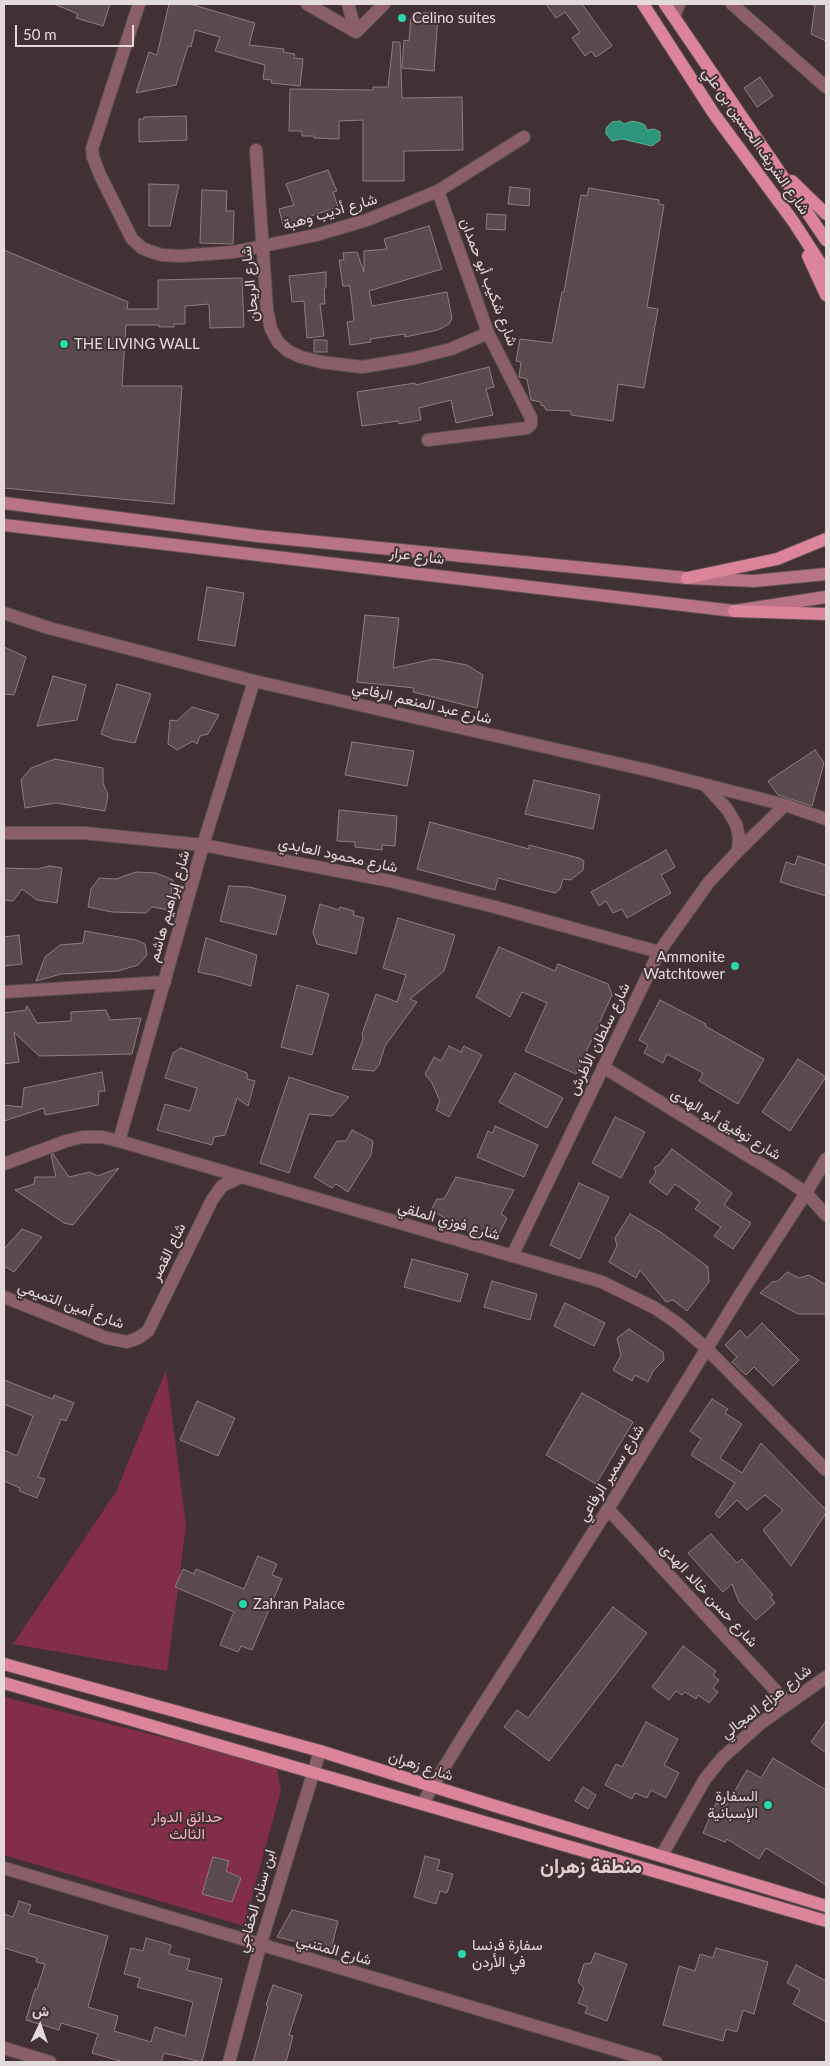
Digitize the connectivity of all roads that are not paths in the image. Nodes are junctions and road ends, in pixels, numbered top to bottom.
1 (139, 4) edge
2 (307, 4) edge
3 (348, 4) edge
4 (384, 4) edge
5 (643, 4) edge
6 (666, 4) edge
7 (679, 4) edge
8 (732, 4) edge
9 (674, 17) junction
10 (356, 32) junction
11 (826, 87) edge
12 (524, 137) dead end
13 (256, 150) dead end
14 (774, 164) junction
15 (438, 191) junction
16 (826, 214) edge
17 (793, 221) junction
18 (826, 240) edge
19 (262, 247) junction
20 (826, 272) edge
21 (826, 295) edge
22 (488, 333) junction
23 (428, 440) dead end
24 (4, 503) edge
25 (4, 525) edge
26 (826, 539) edge
27 (826, 574) edge
28 (687, 578) junction
29 (826, 597) edge
30 (734, 611) junction
31 (6, 614) edge
32 (826, 614) edge
33 (254, 681) junction
34 (707, 786) junction
35 (785, 805) junction
36 (826, 819) edge
37 (4, 832) edge
38 (203, 845) junction
39 (738, 850) junction
40 (658, 952) junction
41 (165, 982) junction
42 (4, 992) edge
43 (603, 1067) junction
44 (119, 1141) junction
45 (826, 1159) edge
46 (4, 1164) edge
47 (241, 1177) junction
48 (806, 1193) junction
49 (826, 1215) edge
50 (512, 1256) junction
51 (4, 1297) edge
52 (127, 1342) joint
53 (706, 1348) junction
54 (826, 1470) edge
55 (608, 1509) junction
56 (4, 1664) edge
57 (826, 1677) edge
58 (4, 1683) edge
59 (787, 1703) junction
60 (320, 1751) junction
61 (312, 1772) junction
62 (433, 1787) junction
63 (422, 1804) junction
64 (662, 1855) junction
65 (4, 1868) edge
66 (826, 1906) edge
67 (826, 1921) edge
68 (260, 1946) junction
69 (4, 2048) edge
70 (631, 2059) edge
71 (50, 2062) edge
72 (229, 2062) edge
73 (656, 2062) edge

1 - 19 street, شارع أديب وهبة
2 - 10 street
3 - 10 street
4 - 10 street
5 - 17 main road, شارع الشريف الحسين بن علي
6 - 9 main road, شارع الشريف الحسين بن علي
7 - 9 street
8 - 11 street
9 - 14 main road, شارع الشريف الحسين بن علي
12 - 15 street, شارع أديب وهبة
13 - 19 street, شارع الريحان
14 - 16 main road
14 - 18 main road, شارع الشريف الحسين بن علي
15 - 19 street, شارع أديب وهبة
15 - 22 street, شارع شكيب أبو حمدان
17 - 20 main road, شارع الشريف الحسين بن علي
17 - 21 main road
19 - 22 street, شارع الريحان
22 - 23 street, شارع شكيب أبو حمدان
24 - 28 main road, شارع عرار
25 - 30 main road, شارع عرار
26 - 28 main road
27 - 28 main road, شارع عرار
29 - 30 main road, شارع عرار
30 - 32 main road
31 - 33 street, شارع عبد المنعم الرفاعي
33 - 34 street, شارع عبد المنعم الرفاعي
33 - 38 street, شارع إبراهيم هاشم
34 - 35 street, شارع عبد المنعم الرفاعي
34 - 39 street
35 - 36 street, شارع عبد المنعم الرفاعي
35 - 39 street, شارع سلطان الأطرش
37 - 38 street, شارع محمود العابدي
38 - 40 street, شارع محمود العابدي
38 - 41 street, شارع إبراهيم هاشم
39 - 40 street, شارع سلطان الأطرش
40 - 43 street, شارع سلطان الأطرش
41 - 42 street
41 - 44 street, شارع إبراهيم هاشم
43 - 48 street, شارع توفيق أبو الهدى
43 - 50 street, شارع سلطان الأطرش
44 - 46 street, شارع فوزي الملقي
44 - 47 street, شارع فوزي الملقي
45 - 48 street, شارع سمير الرفاعي
47 - 50 street, شارع فوزي الملقي
47 - 52 street, شاع القصر
48 - 49 street, شارع توفيق أبو الهدى
48 - 53 street, شارع سمير الرفاعي
50 - 53 street, شارع فوزي الملقي
51 - 52 street, شارع أمين التميمي
53 - 54 street, شارع فوزي الملقي
53 - 55 street, شارع سمير الرفاعي
55 - 59 street, شارع حسن خالد الهدى
55 - 62 street, شارع سمير الرفاعي
56 - 60 main road, شارع زهران
57 - 59 street, شارع هزاع المجالي
58 - 61 main road
59 - 64 street, شارع هزاع المجالي
60 - 61 street, ابن سنان الخفاجي
60 - 62 main road, شارع زهران
61 - 63 main road
61 - 68 street, ابن سنان الخفاجي
62 - 63 street, شارع سمير الرفاعي
62 - 64 main road, شارع زهران
63 - 67 main road
64 - 66 main road, شارع زهران
65 - 68 street, شارع المتنبي
68 - 70 street, شارع المتنبي
68 - 72 street, ابن سنان الخفاجي
69 - 71 street
70 - 73 street, شارع المتنبي

